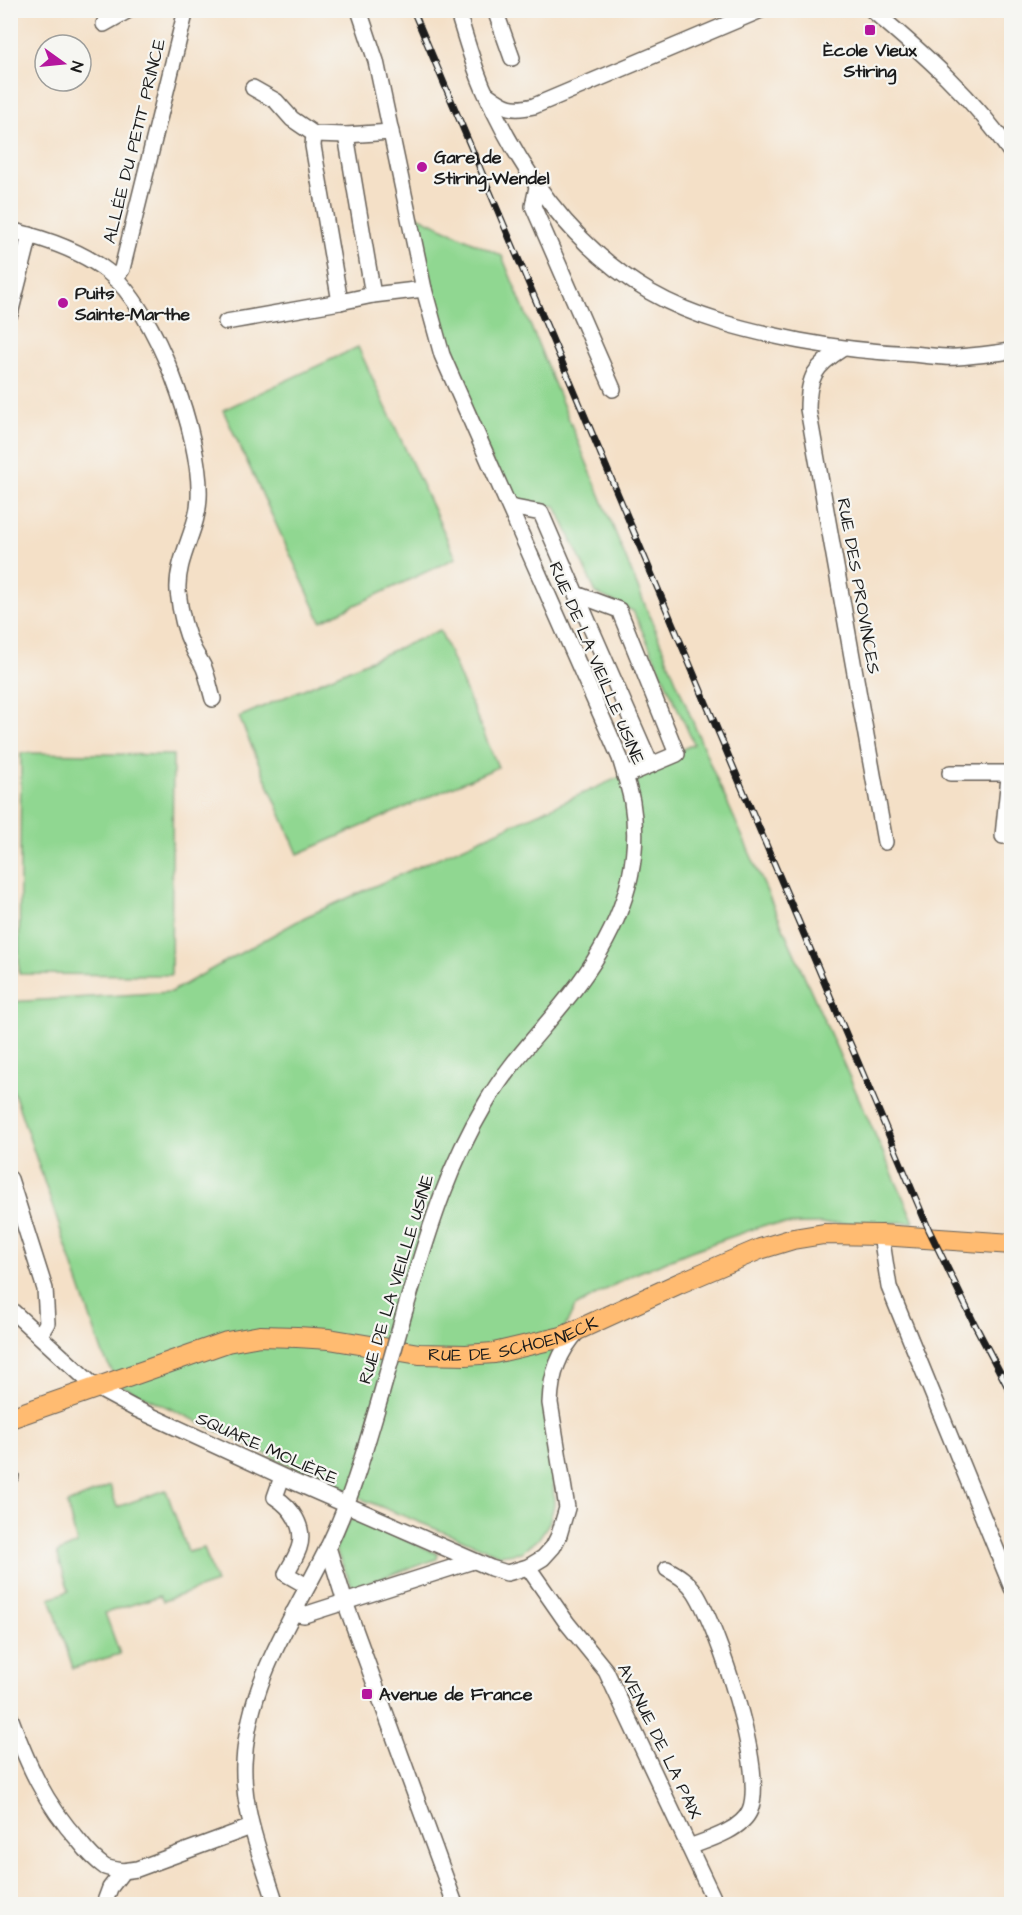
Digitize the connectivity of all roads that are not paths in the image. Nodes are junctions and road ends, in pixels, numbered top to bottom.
1 (129, 10) edge
2 (186, 10) edge
3 (359, 10) edge
4 (457, 10) edge
5 (495, 10) edge
6 (760, 10) edge
7 (872, 10) edge
8 (104, 24) dead end
9 (512, 58) dead end
10 (253, 87) dead end
11 (485, 93) junction
12 (391, 132) junction
13 (314, 134) junction
14 (346, 135) junction
15 (1011, 154) edge
16 (537, 187) junction
17 (10, 230) edge
18 (30, 235) junction
19 (116, 279) junction
20 (424, 289) junction
21 (373, 295) junction
22 (340, 302) junction
23 (10, 314) edge
24 (226, 322) dead end
25 (842, 349) junction
26 (1011, 351) edge
27 (613, 389) dead end
28 (510, 507) junction
29 (576, 594) junction
30 (213, 699) dead end
31 (651, 765) junction
32 (950, 773) dead end
33 (625, 776) junction
34 (1003, 836) dead end
35 (885, 842) dead end
36 (10, 1179) edge
37 (881, 1235) junction
38 (1011, 1244) edge
39 (10, 1309) edge
40 (579, 1330) junction
41 (40, 1335) junction
42 (95, 1387) junction
43 (10, 1418) edge
44 (282, 1477) junction
45 (347, 1506) junction
46 (328, 1547) junction
47 (473, 1561) junction
48 (528, 1568) junction
49 (667, 1569) dead end
50 (307, 1586) junction
51 (1011, 1588) edge
52 (345, 1602) junction
53 (293, 1613) junction
54 (10, 1717) edge
55 (252, 1827) junction
56 (689, 1847) junction
57 (130, 1870) junction
58 (104, 1905) edge
59 (276, 1905) edge
60 (455, 1905) edge
61 (716, 1905) edge

1 - 8 street
2 - 19 street, ALLÉE DU PETIT PRINCE
3 - 12 street, RUE DE LA VIEILLE USINE
4 - 11 street
5 - 9 street
6 - 11 street
7 - 15 street
10 - 13 street
11 - 16 street
12 - 14 street
12 - 20 street, RUE DE LA VIEILLE USINE
13 - 14 street
13 - 22 street
14 - 21 street
16 - 25 street
16 - 27 street
17 - 18 street
18 - 19 street
18 - 23 street
19 - 30 street
20 - 21 street
20 - 28 street, RUE DE LA VIEILLE USINE
21 - 22 street
22 - 24 street
25 - 26 street
25 - 35 street, RUE DES PROVINCES
28 - 29 street
28 - 33 street, RUE DE LA VIEILLE USINE
29 - 31 street
29 - 31 street
31 - 33 street
32 - 34 street
33 - 45 street, RUE DE LA VIEILLE USINE, bridge
36 - 41 street
37 - 38 main road, RUE DE SCHOENECK
37 - 40 main road, RUE DE SCHOENECK
37 - 51 street
39 - 41 street, SQUARE MOLIÈRE
40 - 42 main road, RUE DE SCHOENECK
40 - 48 street
41 - 42 street, SQUARE MOLIÈRE
42 - 43 main road, RUE DE SCHOENECK
42 - 44 street, SQUARE MOLIÈRE
44 - 45 street, SQUARE MOLIÈRE
44 - 50 street
45 - 46 street, SQUARE MOLIÈRE
45 - 47 street
46 - 50 street, SQUARE MOLIÈRE
46 - 52 street
47 - 48 street
47 - 52 street
48 - 56 street, AVENUE DE LA PAIX
49 - 56 street, AVENUE DE LA PAIX
50 - 53 street, SQUARE MOLIÈRE
52 - 53 street
52 - 60 street
53 - 55 street, SQUARE MOLIÈRE
54 - 57 street
55 - 57 street
55 - 59 street, SQUARE MOLIÈRE
56 - 61 street, AVENUE DE LA PAIX
57 - 58 street

